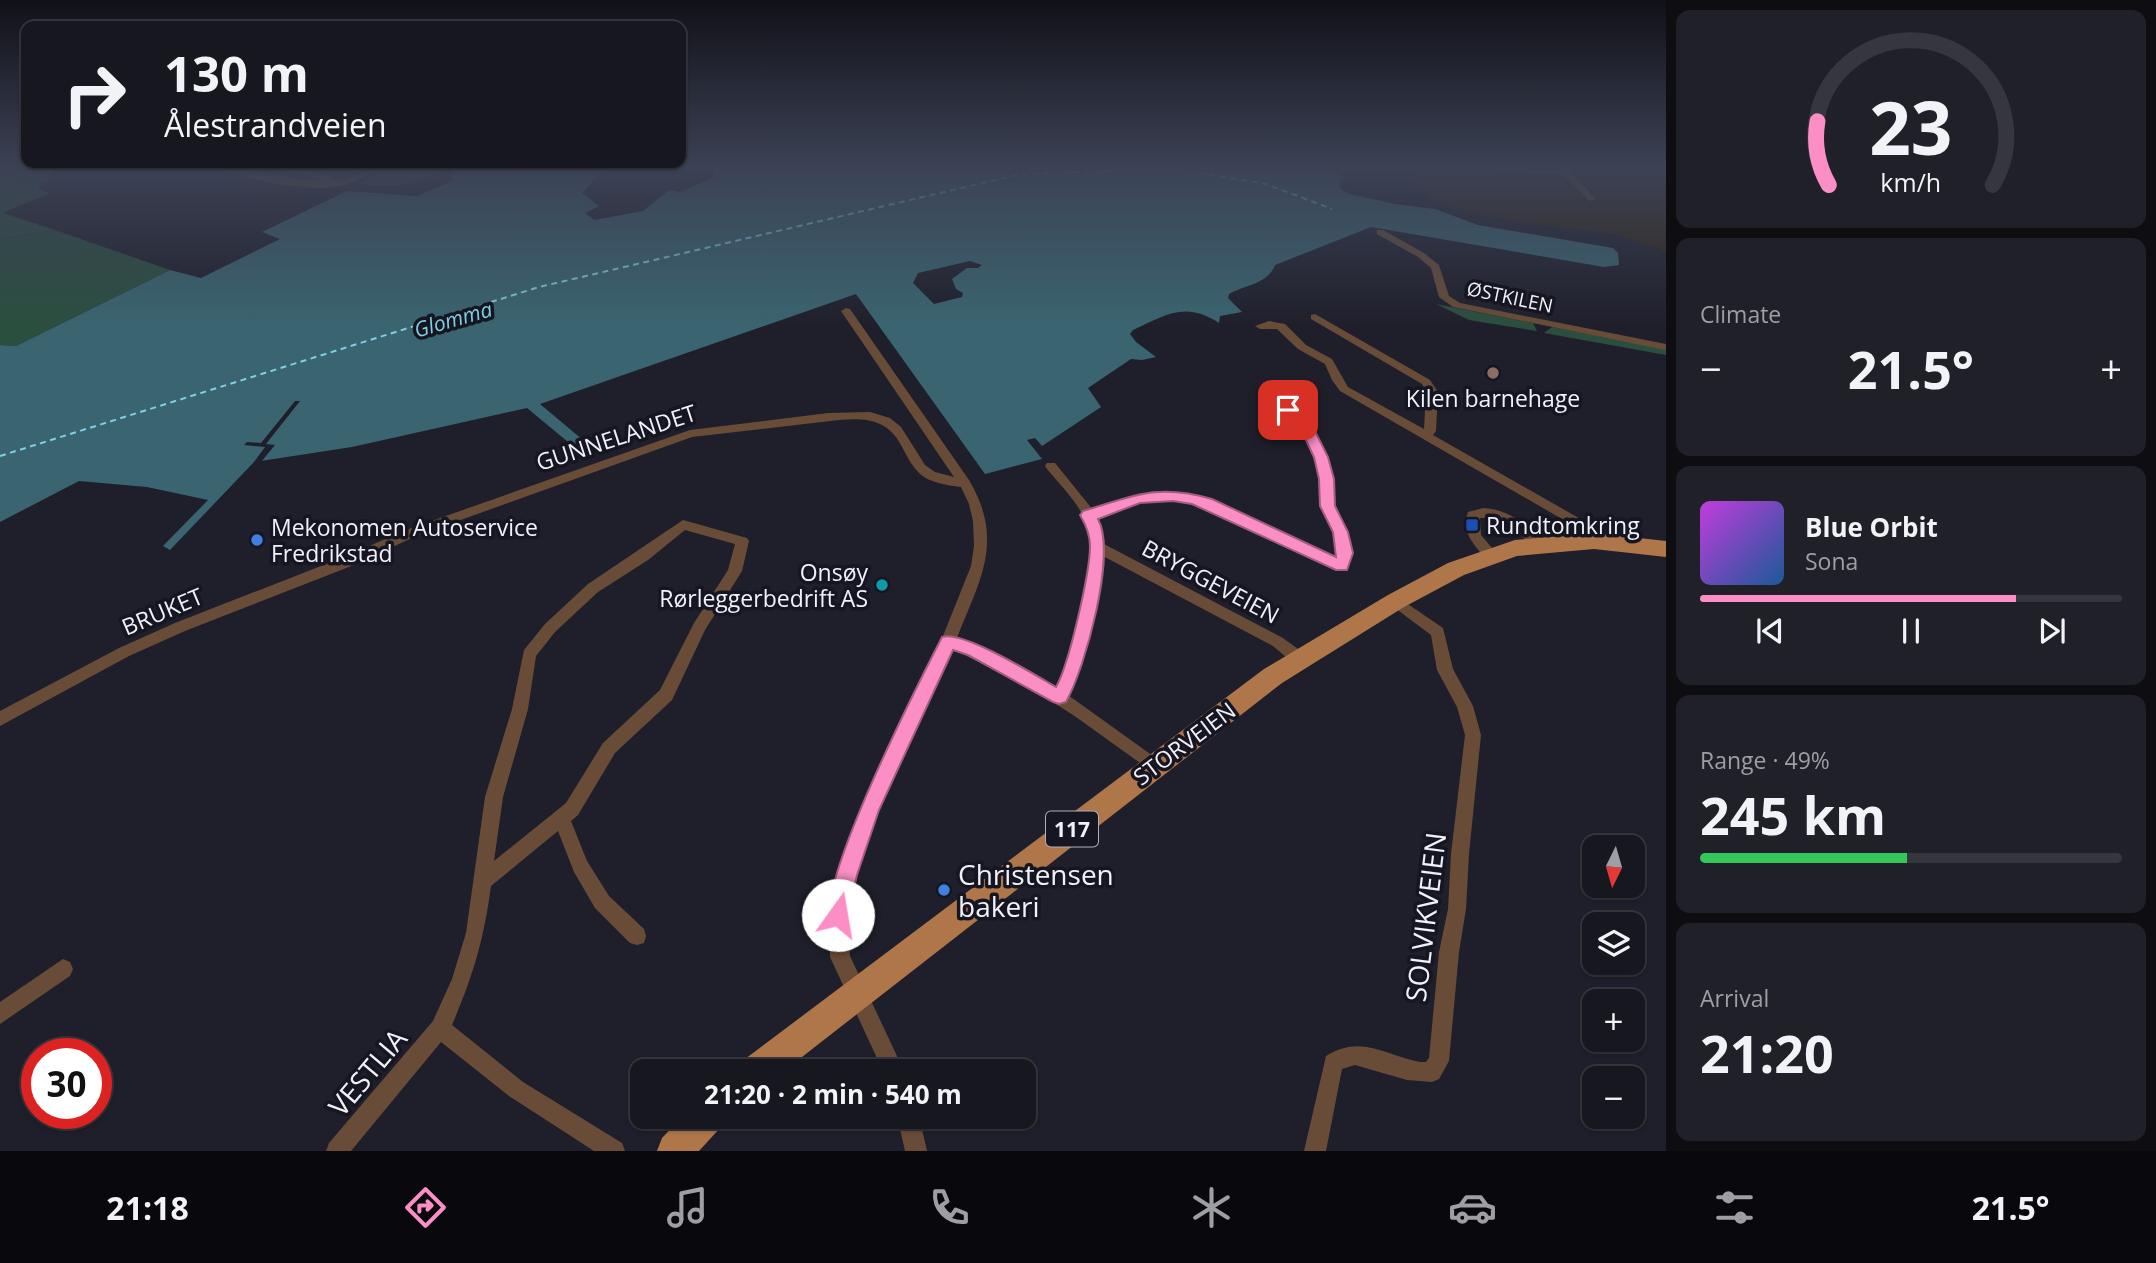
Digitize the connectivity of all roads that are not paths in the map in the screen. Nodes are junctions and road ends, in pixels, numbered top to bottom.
1 (1380, 232) dead end
2 (846, 311) dead end
3 (1315, 317) dead end
4 (1260, 326) dead end
5 (1666, 347) edge
6 (1265, 415) dead end
7 (1425, 435) junction
8 (1051, 466) dead end
9 (965, 483) junction
10 (1088, 515) junction
11 (1594, 541) junction
12 (1540, 544) junction
13 (1098, 547) junction
14 (1666, 549) edge
15 (1491, 555) junction
16 (349, 561) joint
17 (1396, 601) junction
18 (948, 641) junction
19 (1300, 658) junction
20 (1059, 697) junction
21 (0, 719) edge
22 (1154, 766) junction
23 (561, 818) junction
24 (484, 880) junction
25 (637, 936) dead end
26 (63, 969) dead end
27 (856, 993) junction
28 (0, 1014) edge
29 (440, 1028) junction
30 (772, 1059) edge
31 (888, 1059) edge
32 (696, 1129) edge
33 (911, 1129) edge
34 (337, 1151) edge
35 (614, 1151) edge
36 (675, 1151) edge
37 (916, 1151) edge
38 (1315, 1151) edge

1 - 5 street, ØSTKILEN
2 - 9 street
3 - 7 street
4 - 7 street
6 - 10 street
7 - 11 street
8 - 10 street
9 - 16 street, GUNNELANDET
9 - 18 street
10 - 13 street
11 - 12 main road, STORVEIEN / 117
11 - 14 main road, STORVEIEN / 117
12 - 15 main road, STORVEIEN / 117
12 - 15 street
13 - 19 street, BRYGGEVEIEN
13 - 20 street
15 - 17 main road, STORVEIEN / 117
16 - 21 street, BRUKET
17 - 19 main road, STORVEIEN / 117
17 - 38 street, SOLVIKVEIEN
18 - 20 street
18 - 27 street
19 - 22 main road, STORVEIEN / 117
20 - 22 street
22 - 27 main road, STORVEIEN / 117
23 - 24 street
23 - 24 street, VESTLIA
23 - 25 street
24 - 29 street, VESTLIA
26 - 28 street
27 - 30 main road, STORVEIEN / 117
27 - 31 street
29 - 34 street, VESTLIA
29 - 35 street
32 - 36 main road
33 - 37 street

